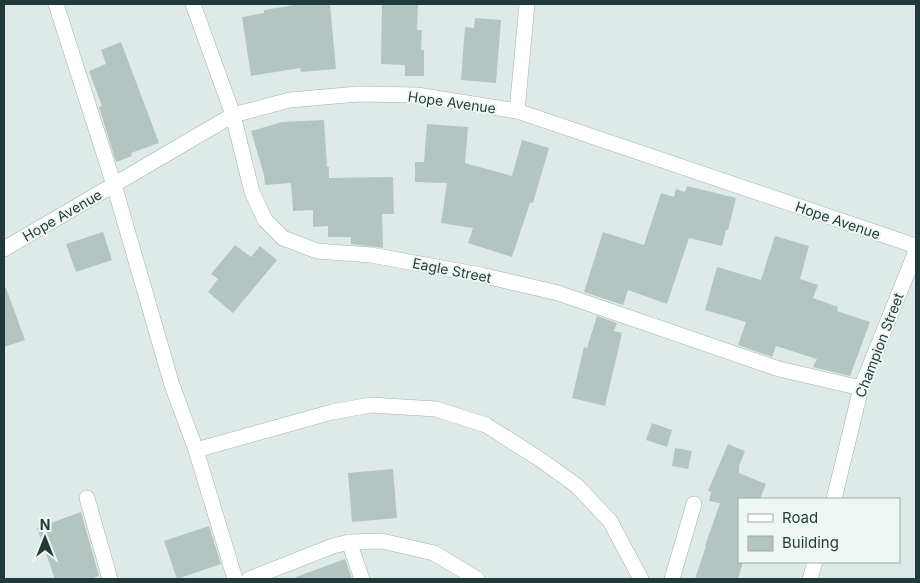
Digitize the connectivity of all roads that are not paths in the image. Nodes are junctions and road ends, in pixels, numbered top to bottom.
1 (56, 4) edge
2 (193, 4) edge
3 (527, 4) edge
4 (516, 111) junction
5 (233, 115) junction
6 (114, 185) junction
7 (916, 246) edge
8 (4, 249) edge
9 (916, 251) edge
10 (861, 388) junction
11 (196, 450) junction
12 (87, 498) dead end
13 (834, 498) edge
14 (694, 504) dead end
15 (349, 542) junction
16 (815, 563) edge
17 (110, 579) edge
18 (235, 579) edge
19 (249, 579) edge
20 (362, 579) edge
21 (477, 579) edge
22 (641, 579) edge
23 (672, 579) edge
24 (810, 579) edge

1 - 6 street
2 - 5 street, Eagle Street
3 - 4 street
4 - 5 street, Hope Avenue
4 - 7 street, Hope Avenue
5 - 6 street, Hope Avenue
5 - 10 street, Eagle Street
6 - 8 street, Hope Avenue
6 - 11 street
9 - 10 street, Champion Street
10 - 13 street, Champion Street
11 - 18 street
11 - 22 street
12 - 17 street
14 - 23 street
15 - 19 street
15 - 20 street
15 - 21 street
16 - 24 street

